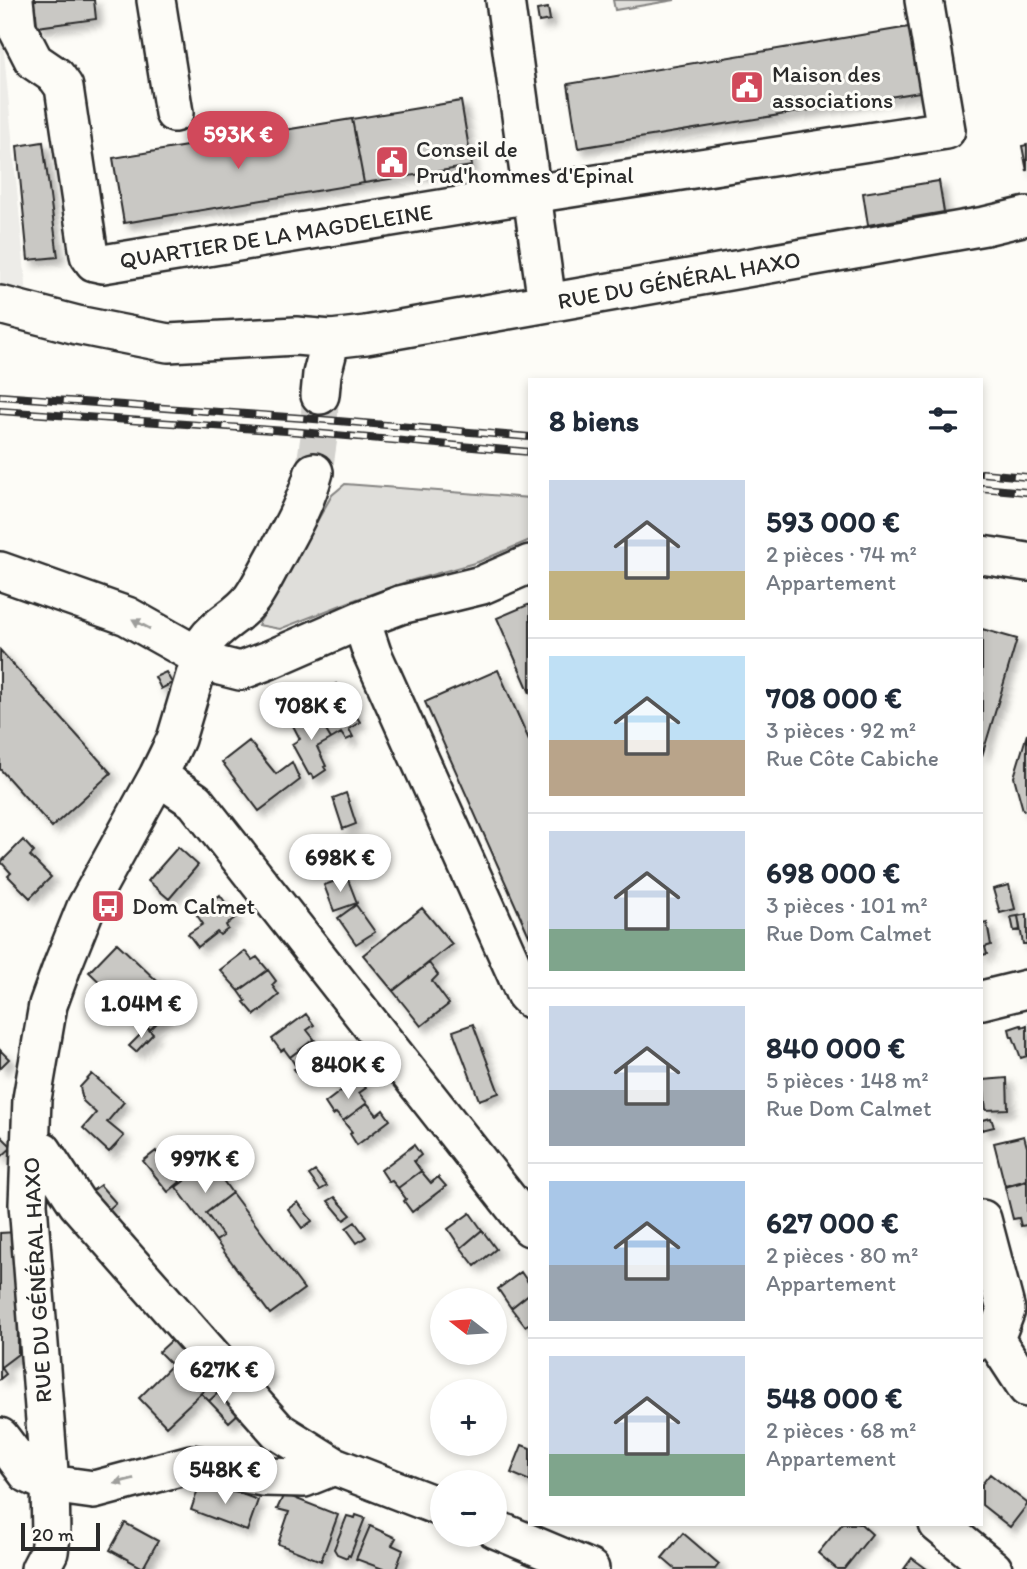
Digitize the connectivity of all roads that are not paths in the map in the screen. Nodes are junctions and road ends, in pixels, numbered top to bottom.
1 (14, 0) edge
2 (156, 0) edge
3 (505, 0) edge
4 (924, 0) edge
5 (174, 113) dead end
6 (531, 194) junction
7 (1027, 216) edge
8 (547, 303) junction
9 (0, 305) edge
10 (331, 339) junction
11 (320, 395) tunnel mouth
12 (314, 472) tunnel mouth
13 (983, 555) edge
14 (1027, 562) edge
15 (528, 565) edge
16 (0, 571) edge
17 (363, 619) junction
18 (200, 657) junction
19 (158, 776) junction
20 (1027, 989) edge
21 (528, 997) edge
22 (983, 1000) edge
23 (20, 1165) edge
24 (983, 1223) edge
25 (528, 1224) edge
26 (988, 1339) edge
27 (1027, 1388) edge
28 (0, 1437) edge
29 (334, 1466) junction
30 (50, 1484) junction
31 (430, 1503) edge
32 (940, 1526) edge
33 (507, 1535) edge
34 (40, 1569) edge
35 (590, 1569) edge
36 (993, 1569) edge

1 - 6 street, QUARTIER DE LA MAGDELEINE
2 - 5 street
3 - 6 street
4 - 6 street, QUARTIER DE LA MAGDELEINE
6 - 8 street
7 - 8 street, RUE DU GÉNÉRAL HAXO
8 - 10 street, RUE DU GÉNÉRAL HAXO
9 - 10 street, RUE DU GÉNÉRAL HAXO
10 - 11 street
12 - 18 street, RUE DU GÉNÉRAL HAXO
13 - 14 street
15 - 17 street
18 -> 16 street
17 - 18 street
17 - 21 street
18 - 19 street, RUE DU GÉNÉRAL HAXO
19 - 23 street, RUE DU GÉNÉRAL HAXO
19 - 25 street
20 - 22 street
23 - 29 street
23 - 30 street, RUE DU GÉNÉRAL HAXO
24 - 26 street
26 - 27 street
28 - 30 street
29 -> 30 street
29 - 31 street
30 - 34 street, RUE DU GÉNÉRAL HAXO
32 - 36 street
33 - 35 street

